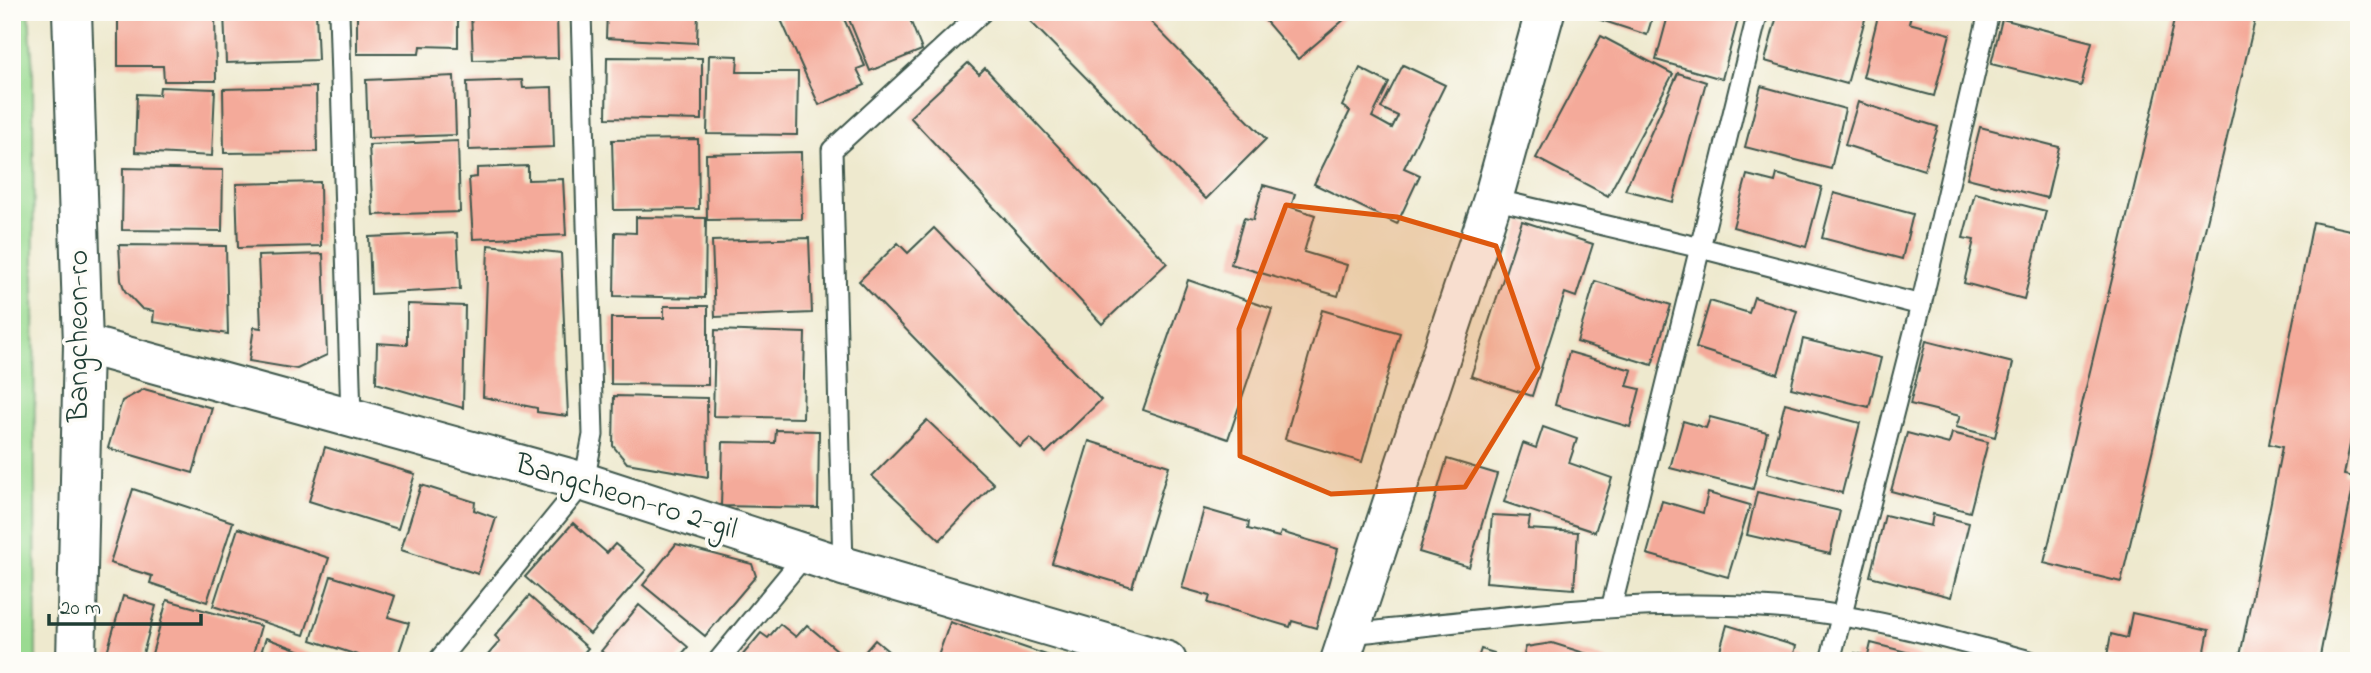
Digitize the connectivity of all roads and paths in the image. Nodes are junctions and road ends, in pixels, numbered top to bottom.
1 (72, 12) edge
2 (339, 12) edge
3 (581, 12) edge
4 (982, 12) edge
5 (1545, 12) edge
6 (1758, 12) edge
7 (1989, 12) edge
8 (1493, 199) junction
9 (1702, 248) junction
10 (1921, 305) junction
11 (83, 344) junction
12 (351, 417) junction
13 (583, 482) junction
14 (806, 554) junction
15 (843, 566) junction
16 (1612, 605) junction
17 (1843, 615) junction
18 (1345, 648) edge
19 (1111, 653) edge
20 (76, 661) edge
21 (438, 661) edge
22 (718, 661) edge
23 (1167, 661) edge
24 (1830, 661) edge
25 (2030, 661) edge

1 - 11 street, Bangcheon-ro
2 - 12 lane
3 - 13 lane
4 - 15 lane
5 - 8 street
6 - 9 lane
7 - 10 lane
8 - 9 lane
8 - 18 street
9 - 10 lane
9 - 16 lane
10 - 17 lane
11 - 12 street, Bangcheon-ro 2-gil
11 - 20 street, Bangcheon-ro
12 - 13 street, Bangcheon-ro 2-gil
13 - 14 street, Bangcheon-ro 2-gil
13 - 21 lane
14 - 15 street, Bangcheon-ro 2-gil
14 - 22 lane
15 - 19 street, Bangcheon-ro 2-gil
16 - 17 lane
16 - 18 lane
17 - 24 lane
17 - 25 lane
19 - 23 street, Bangcheon-ro 2-gil

